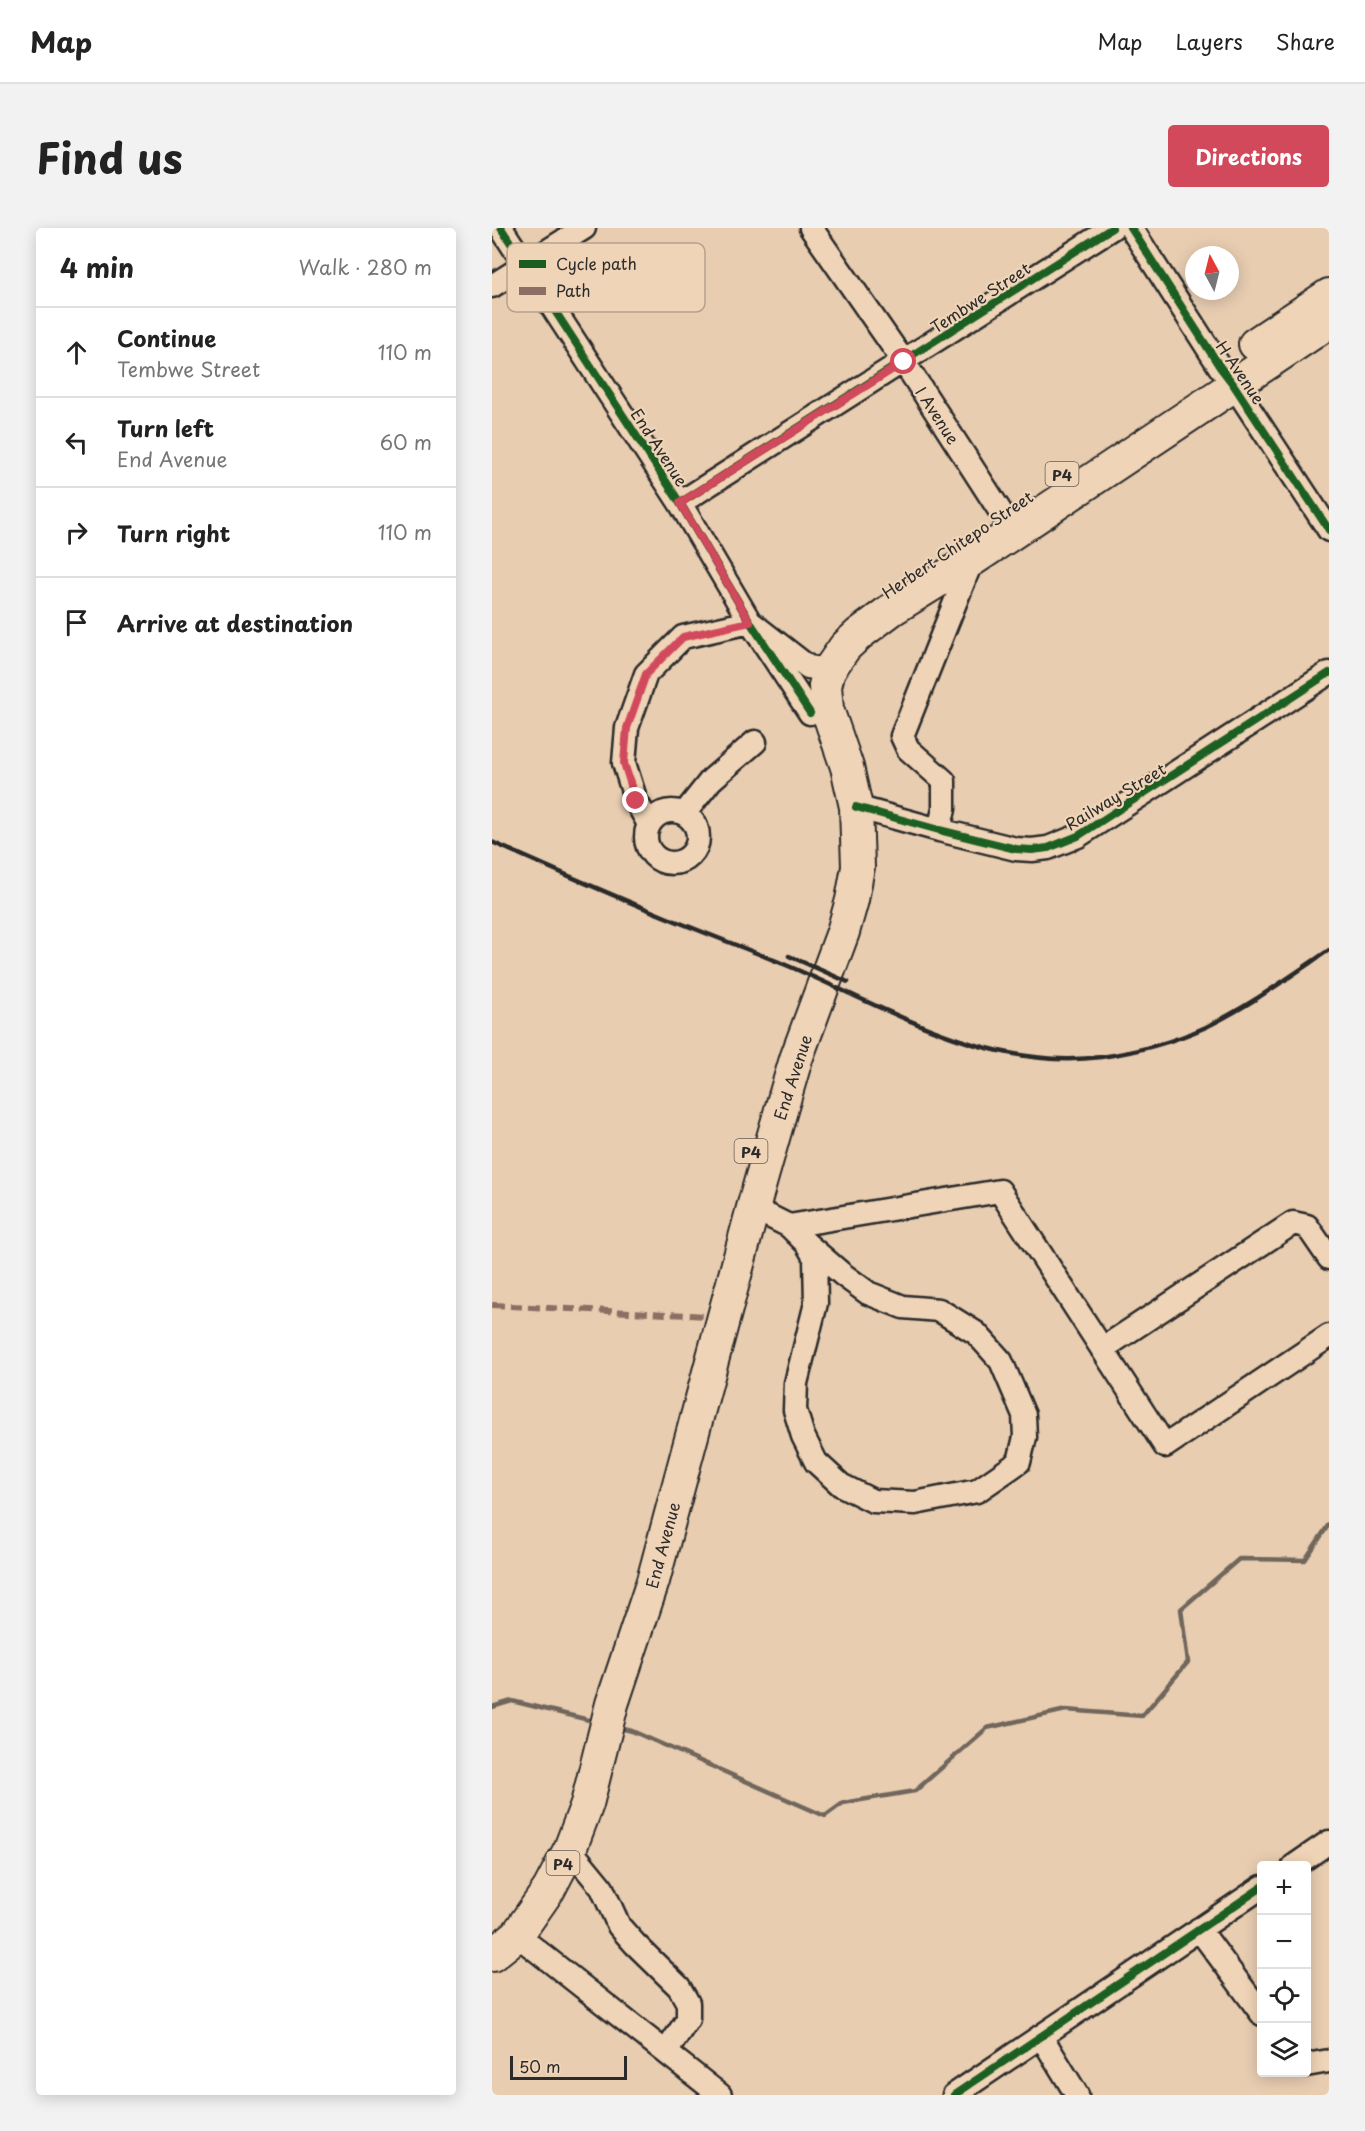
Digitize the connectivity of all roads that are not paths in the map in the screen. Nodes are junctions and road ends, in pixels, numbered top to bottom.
1 (501, 228) edge
2 (584, 228) edge
3 (811, 228) edge
4 (1112, 228) edge
5 (1131, 228) edge
6 (511, 243) edge
7 (561, 243) edge
8 (507, 277) edge
9 (492, 286) edge
10 (1329, 295) edge
11 (556, 312) edge
12 (1329, 321) edge
13 (904, 362) junction
14 (1227, 376) junction
15 (680, 503) junction
16 (1002, 514) junction
17 (1329, 530) edge
18 (972, 560) junction
19 (750, 622) junction
20 (818, 669) junction
21 (1329, 674) edge
22 (810, 713) junction
23 (755, 742) dead end
24 (856, 807) junction
25 (684, 814) junction
26 (649, 824) junction
27 (939, 830) junction
28 (753, 1208) junction
29 (789, 1226) junction
30 (807, 1244) junction
31 (1329, 1258) edge
32 (1329, 1336) edge
33 (1102, 1349) junction
34 (632, 1641) junction
35 (1329, 1842) edge
36 (570, 1849) junction
37 (1301, 1861) edge
38 (1257, 1890) edge
39 (1199, 1929) junction
40 (517, 1935) junction
41 (492, 1955) edge
42 (1257, 2007) edge
43 (1041, 2036) junction
44 (666, 2052) junction
45 (1329, 2061) edge
46 (1311, 2065) edge
47 (720, 2095) edge
48 (954, 2095) edge
49 (1077, 2095) edge

1 - 6 street, End Avenue
2 - 7 street
3 - 13 street, I Avenue
4 - 13 street, Tembwe Street
5 - 14 street, H Avenue
8 - 9 street
10 - 14 highway, Herbert Chitepo Street / P4
11 - 15 street, End Avenue
12 - 14 highway, Herbert Chitepo Street / P4
13 - 15 street, Tembwe Street
13 - 16 street, I Avenue
14 - 16 highway, Herbert Chitepo Street / P4
14 - 17 street, H Avenue
14 - 18 highway, Herbert Chitepo Street / P4
15 - 19 street, End Avenue
16 - 20 highway, Herbert Chitepo Street / P4
18 - 20 highway, Herbert Chitepo Street / P4
18 - 27 street
19 - 20 street, End Avenue
19 - 22 street, End Avenue
19 - 26 street
20 - 22 highway, End Avenue / P4
20 - 24 highway, End Avenue / P4
21 - 27 street, Railway Street
22 - 34 highway, End Avenue / P4
23 - 25 street
24 - 27 street, Railway Street
24 - 28 highway, End Avenue / P4
25 - 26 street
25 - 26 street
28 - 29 street
28 - 34 highway, End Avenue / P4
29 - 30 street
29 - 33 street
30 - 30 street
31 - 33 street
32 - 33 street
34 - 36 highway, End Avenue / P4
35 - 37 street
36 - 40 highway, End Avenue / P4
36 - 44 street
38 - 39 street
39 - 42 street
39 - 43 street
40 - 41 highway, End Avenue / P4
40 - 44 street
43 - 48 street
43 - 49 street
44 - 47 street
45 - 46 street

